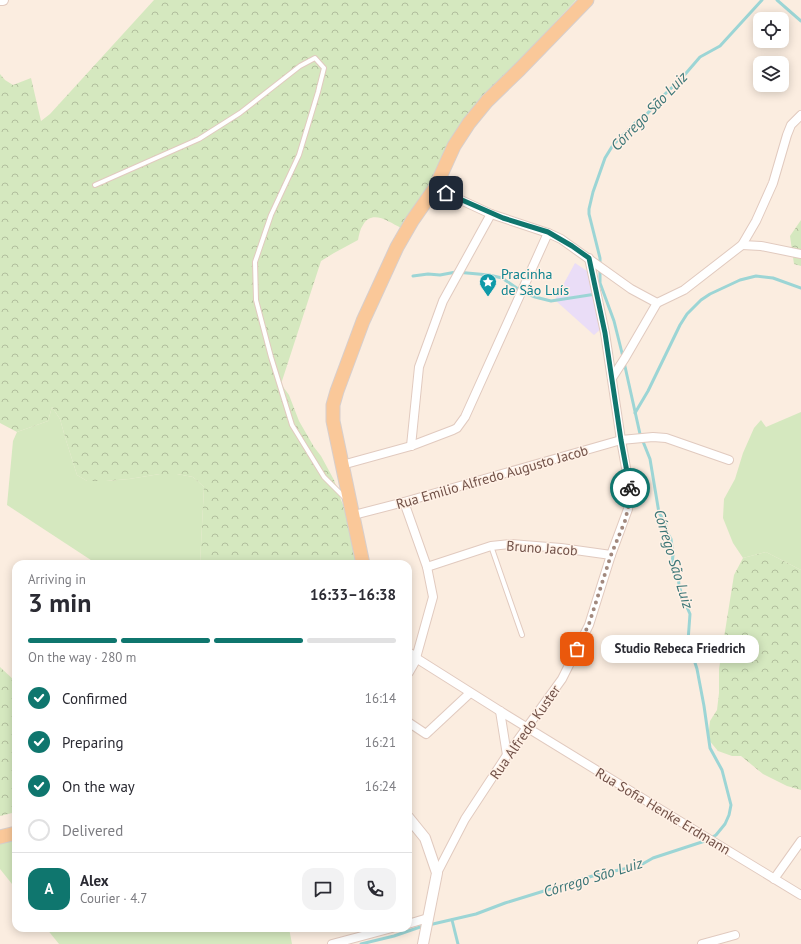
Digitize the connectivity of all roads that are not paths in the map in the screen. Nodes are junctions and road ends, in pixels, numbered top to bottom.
1 (0, 0) edge
2 (3, 0) edge
3 (587, 0) edge
4 (801, 115) edge
5 (95, 185) dead end
6 (435, 188) junction
7 (491, 214) junction
8 (548, 232) junction
9 (742, 245) junction
10 (801, 254) edge
11 (589, 258) junction
12 (657, 303) junction
13 (612, 378) junction
14 (621, 440) junction
15 (411, 446) junction
16 (729, 460) dead end
17 (342, 465) junction
18 (404, 502) junction
19 (352, 509) junction
20 (491, 546) junction
21 (611, 555) junction
22 (362, 560) edge
23 (427, 567) junction
24 (522, 635) dead end
25 (412, 656) edge
26 (470, 693) junction
27 (500, 711) junction
28 (412, 725) edge
29 (526, 727) junction
30 (507, 755) junction
31 (412, 822) edge
32 (12, 834) edge
33 (0, 837) edge
34 (801, 840) edge
35 (437, 873) junction
36 (774, 879) junction
37 (801, 895) edge
38 (428, 920) junction
39 (412, 923) edge
40 (377, 932) edge
41 (735, 935) dead end
42 (423, 943) edge
43 (332, 944) edge
44 (702, 944) edge

1 - 2 street
3 - 6 main road
4 - 9 street
5 - 19 lane
6 - 7 street
6 - 17 main road
7 - 8 street
7 - 15 street
8 - 11 street
8 - 15 street
9 - 10 street
9 - 12 street
11 - 12 street
11 - 13 street, Rua Alfredo Kuster
12 - 13 street
13 - 14 street, Rua Alfredo Kuster
14 - 16 street, Rua Emilio Alfredo Augusto Jacob
14 - 18 street, Rua Emilio Alfredo Augusto Jacob
14 - 21 street, Rua Alfredo Kuster
15 - 17 street
17 - 19 main road
18 - 19 street, Rua Emilio Alfredo Augusto Jacob
18 - 23 street
19 - 22 main road
20 - 21 street, Bruno Jacob
20 - 23 street, Bruno Jacob
20 - 24 lane
21 - 29 street, Rua Alfredo Kuster
23 - 25 street
25 - 26 street, Rua Sofia Henke Erdmann
26 - 27 street, Rua Sofia Henke Erdmann
26 - 28 street
27 - 29 street, Rua Sofia Henke Erdmann
27 - 30 street
29 - 30 street, Rua Alfredo Kuster
29 - 36 street, Rua Sofia Henke Erdmann
30 - 35 street, Rua Alfredo Kuster
31 - 35 street
32 - 33 main road
34 - 36 street
35 - 38 street
36 - 37 street, Rua Sofia Henke Erdmann
38 - 39 street
38 - 42 street
40 - 43 street
41 - 44 street

